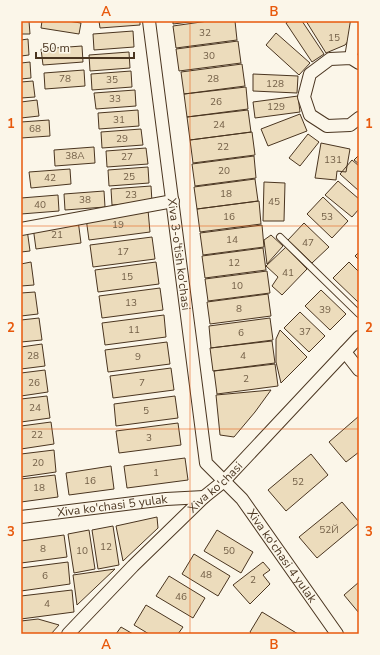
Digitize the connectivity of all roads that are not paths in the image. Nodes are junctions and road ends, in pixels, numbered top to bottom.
1 (149, 21) edge
2 (357, 21) edge
3 (355, 61) edge
4 (359, 118) edge
5 (173, 201) junction
6 (21, 229) edge
7 (280, 237) dead end
8 (359, 314) edge
9 (359, 337) edge
10 (345, 352) junction
11 (359, 370) edge
12 (224, 481) junction
13 (204, 497) junction
14 (21, 517) edge
15 (334, 633) edge
16 (68, 634) edge

1 - 5 street, Xiva 3-o'tish ko'chasi
2 - 3 street
3 - 4 street
5 - 6 street
5 - 12 street, Xiva 3-o'tish ko'chasi
7 - 8 lane
9 - 10 street, Xiva ko'chasi
10 - 11 street
10 - 12 street, Xiva ko'chasi
12 - 13 street, Xiva ko'chasi
12 - 15 street, Xiva ko'chasi 4 yulak
13 - 14 street, Xiva ko'chasi 5 yulak
13 - 16 street, Xiva ko'chasi

